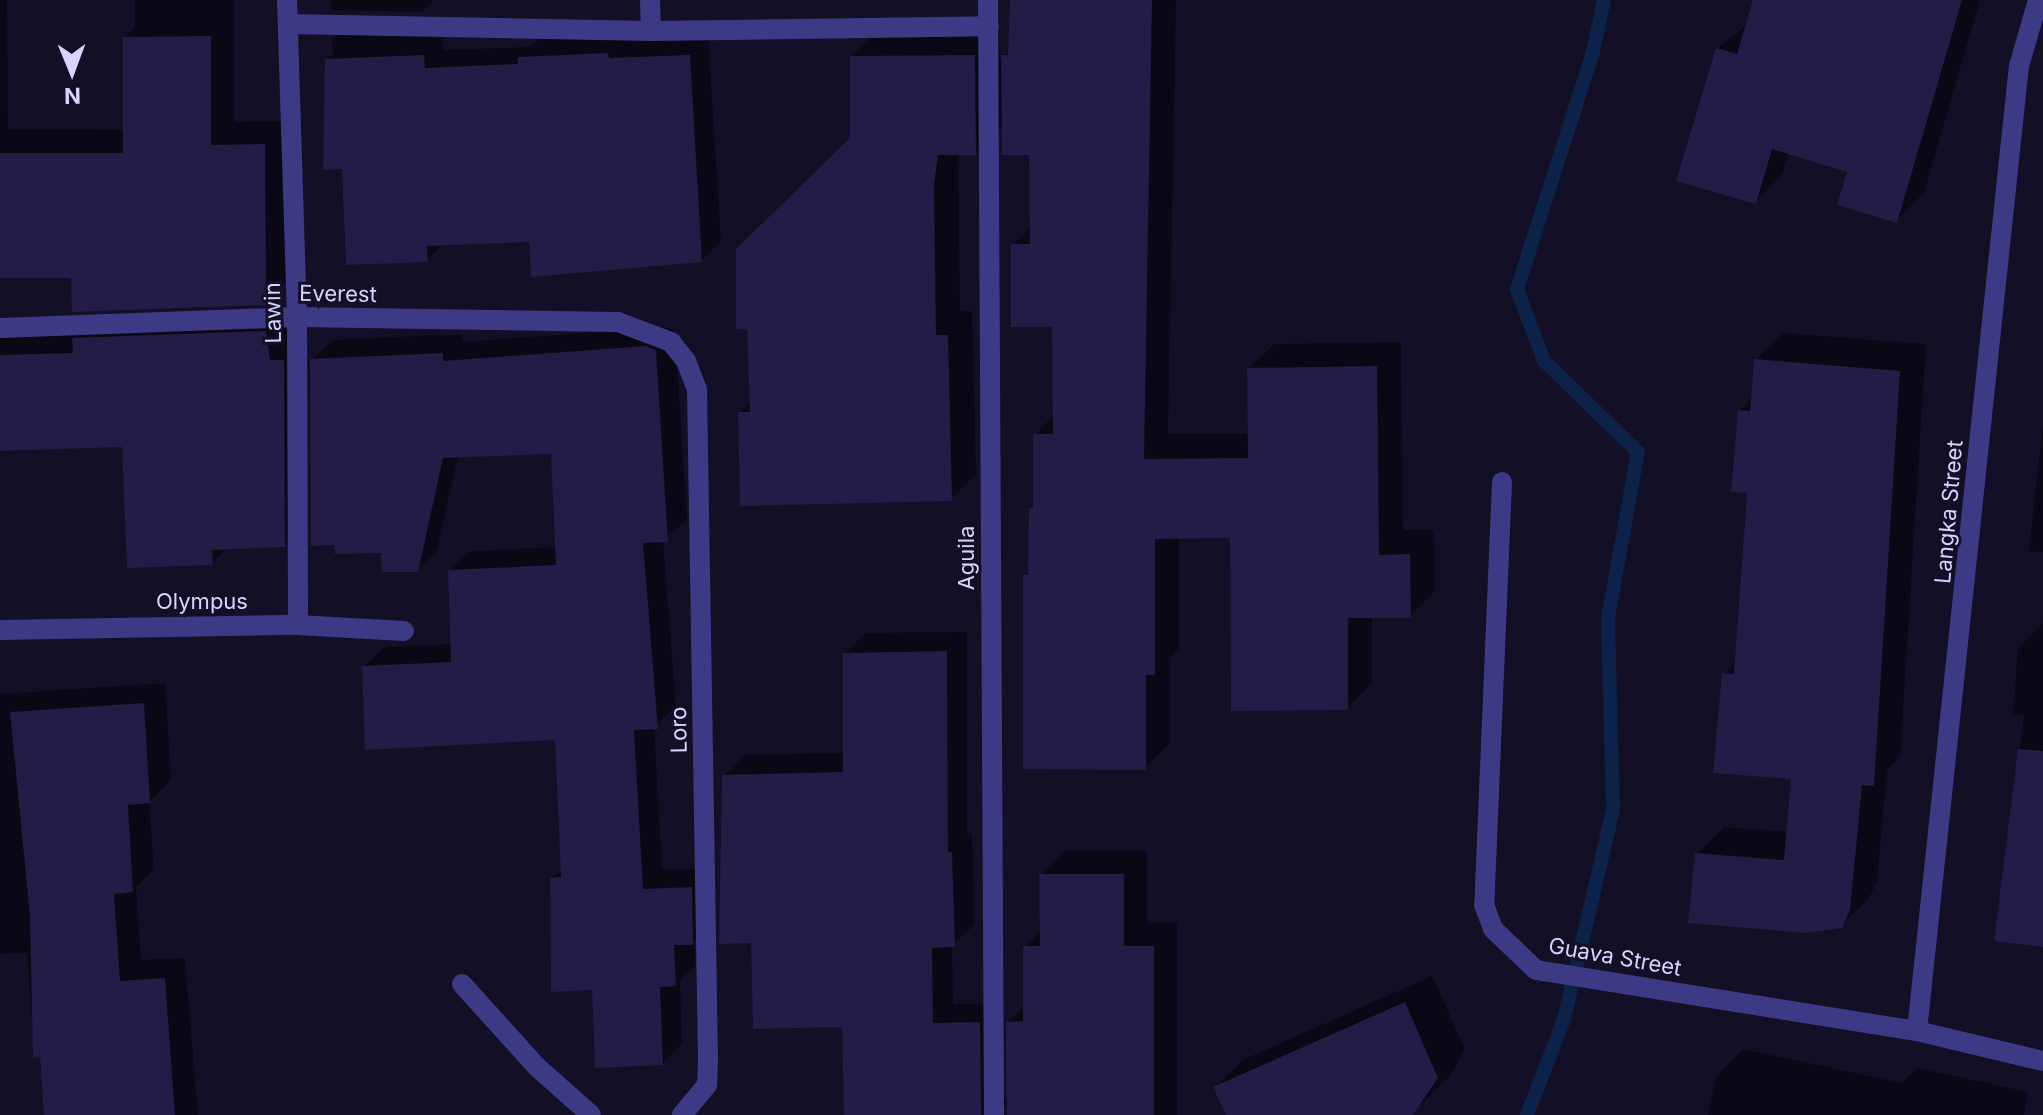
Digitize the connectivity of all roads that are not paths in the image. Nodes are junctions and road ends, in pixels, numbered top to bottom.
1 (287, 0) edge
2 (650, 0) edge
3 (988, 0) edge
4 (2038, 0) edge
5 (288, 24) junction
6 (989, 26) junction
7 (651, 31) junction
8 (297, 317) junction
9 (0, 328) edge
10 (671, 342) joint
11 (1502, 482) dead end
12 (298, 625) junction
13 (0, 630) edge
14 (404, 631) dead end
15 (462, 984) dead end
16 (1917, 1031) junction
17 (2043, 1061) edge
18 (591, 1115) edge
19 (682, 1115) edge
20 (994, 1115) edge

1 - 5 street, Lawin
2 - 7 street
3 - 6 street, Aguila
4 - 16 street, Langka Street
5 - 7 street
5 - 8 street, Lawin
6 - 7 street
6 - 20 street, Aguila
8 - 9 street, Everest
8 - 10 street, Everest
8 - 12 street, Lawin
10 - 19 street, Loro
11 - 16 street, Guava Street
12 - 13 street, Olympus
12 - 14 street, Olympus
15 - 18 street
16 - 17 street, Guava Street

